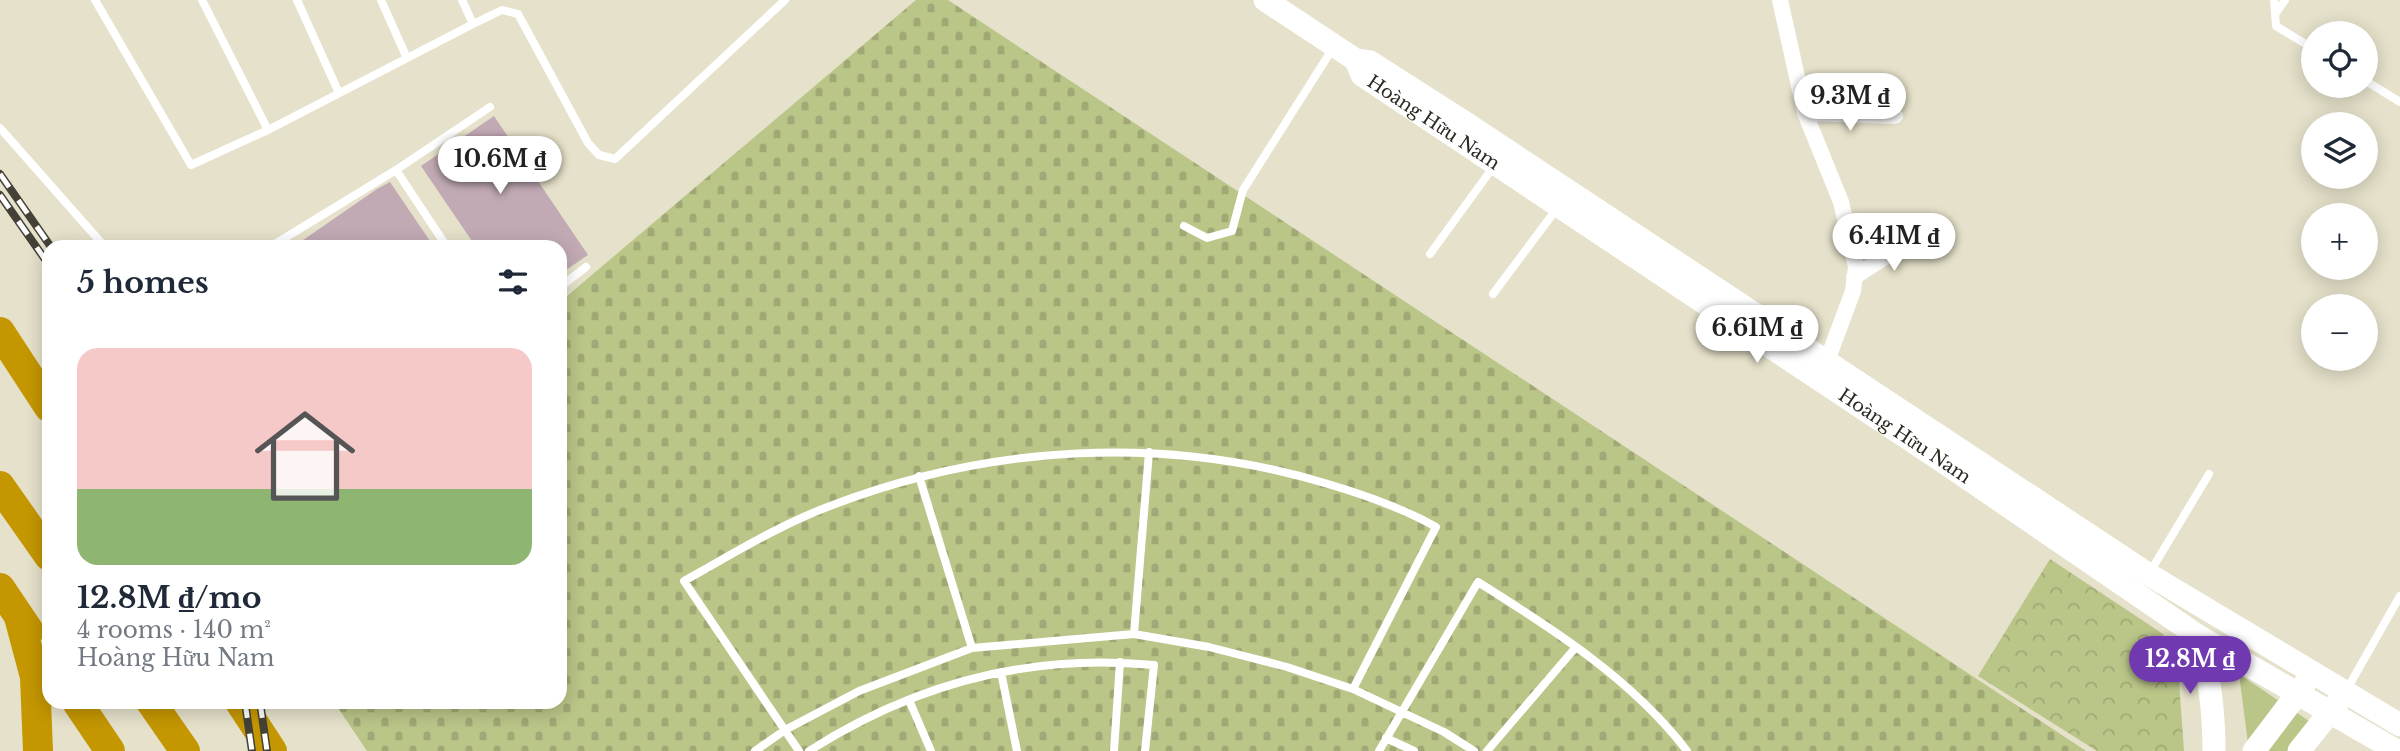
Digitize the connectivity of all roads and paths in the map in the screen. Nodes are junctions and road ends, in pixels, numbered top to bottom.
1 (95, 0) edge
2 (202, 0) edge
3 (297, 0) edge
4 (381, 0) edge
5 (461, 0) edge
6 (785, 0) edge
7 (1265, 0) edge
8 (1299, 0) edge
9 (1780, 0) edge
10 (2274, 0) edge
11 (2285, 0) edge
12 (2276, 13) junction
13 (473, 24) junction
14 (1325, 40) junction
15 (2301, 41) edge
16 (406, 56) junction
17 (1356, 60) junction
18 (2378, 88) edge
19 (340, 93) junction
20 (2400, 102) edge
21 (490, 107) dead end
22 (1805, 113) junction
23 (1895, 116) dead end
24 (0, 128) edge
25 (268, 130) junction
26 (1495, 164) junction
27 (396, 170) junction
28 (1558, 207) junction
29 (1184, 226) dead end
30 (1908, 236) dead end
31 (99, 240) edge
32 (281, 240) edge
33 (442, 240) edge
34 (1430, 254) dead end
35 (586, 267) dead end
36 (1854, 277) junction
37 (567, 282) edge
38 (1493, 294) dead end
39 (0, 332) edge
40 (0, 364) edge
41 (1822, 370) junction
42 (42, 396) edge
43 (42, 421) edge
44 (1149, 452) junction
45 (2209, 474) dead end
46 (919, 476) junction
47 (0, 486) edge
48 (42, 544) edge
49 (2148, 574) junction
50 (0, 588) edge
51 (2400, 596) edge
52 (10, 618) edge
53 (1134, 634) junction
54 (2198, 636) junction
55 (1577, 647) junction
56 (972, 648) junction
57 (42, 652) edge
58 (1120, 662) junction
59 (1001, 672) junction
60 (2313, 674) junction
61 (1353, 689) junction
62 (2344, 693) junction
63 (2296, 695) junction
64 (909, 700) junction
65 (82, 709) edge
66 (156, 709) edge
67 (244, 709) edge
68 (1402, 711) junction
69 (2329, 713) junction
70 (2400, 725) edge
71 (786, 730) junction
72 (1386, 738) junction
73 (23, 751) edge
74 (38, 751) edge
75 (110, 751) edge
76 (185, 751) edge
77 (270, 751) edge
78 (755, 751) edge
79 (799, 751) edge
80 (809, 751) edge
81 (931, 751) edge
82 (1017, 751) edge
83 (1114, 751) edge
84 (1145, 751) edge
85 (1379, 751) edge
86 (1414, 751) edge
87 (1474, 751) edge
88 (1487, 751) edge
89 (1688, 751) edge
90 (2214, 751) edge
91 (2255, 751) edge
92 (2299, 751) edge
93 (2386, 751) edge
94 (2396, 751) edge

1 - 25 lane
2 - 25 lane
3 - 19 lane
4 - 16 lane
5 - 13 lane
6 - 13 lane
7 - 14 main road, Hoàng Hữu Nam
8 - 14 main road
9 - 22 street
10 - 12 lane
11 - 12 lane
12 - 15 lane
13 - 16 lane
14 - 17 main road, Hoàng Hữu Nam
14 - 29 lane
16 - 19 lane
17 - 26 main road, Hoàng Hữu Nam
17 - 41 main road, Hoàng Hữu Nam
18 - 20 lane
19 - 25 lane
21 - 27 lane
22 - 23 street
22 - 36 street
24 - 31 lane
26 - 28 main road, Hoàng Hữu Nam
26 - 34 lane
27 - 32 lane
27 - 33 lane
28 - 38 lane
28 - 41 main road, Hoàng Hữu Nam
30 - 36 street
35 - 37 lane
36 - 41 street
39 - 42 highway
40 - 43 highway
41 - 49 main road, Hoàng Hữu Nam
41 - 54 main road, Hoàng Hữu Nam
44 - 46 lane
44 - 53 lane
44 - 61 lane
45 - 49 lane
46 - 56 lane
46 - 71 lane
47 - 48 highway
49 - 60 main road, Hoàng Hữu Nam
50 - 52 highway
51 - 62 lane
52 - 57 highway
52 - 73 highway
52 - 74 highway
53 - 56 lane
53 - 61 lane
54 - 63 main road, Hoàng Hữu Nam
54 - 90 main road
55 - 68 lane
55 - 88 lane
55 - 89 lane
56 - 71 lane
58 - 59 lane
58 - 83 lane
58 - 84 lane
59 - 64 lane
59 - 82 lane
60 - 62 main road, Hoàng Hữu Nam
60 - 63 main road
61 - 68 lane
62 - 69 main road
62 - 70 main road, Hoàng Hữu Nam
63 - 69 main road, Hoàng Hữu Nam
63 - 91 main road
64 - 80 lane
64 - 81 lane
65 - 75 highway
66 - 76 highway
67 - 77 highway
68 - 72 lane
68 - 87 lane
69 - 92 main road
69 - 94 main road, Hoàng Hữu Nam
71 - 78 lane
71 - 79 lane
72 - 85 lane
72 - 86 lane
93 - 94 main road

